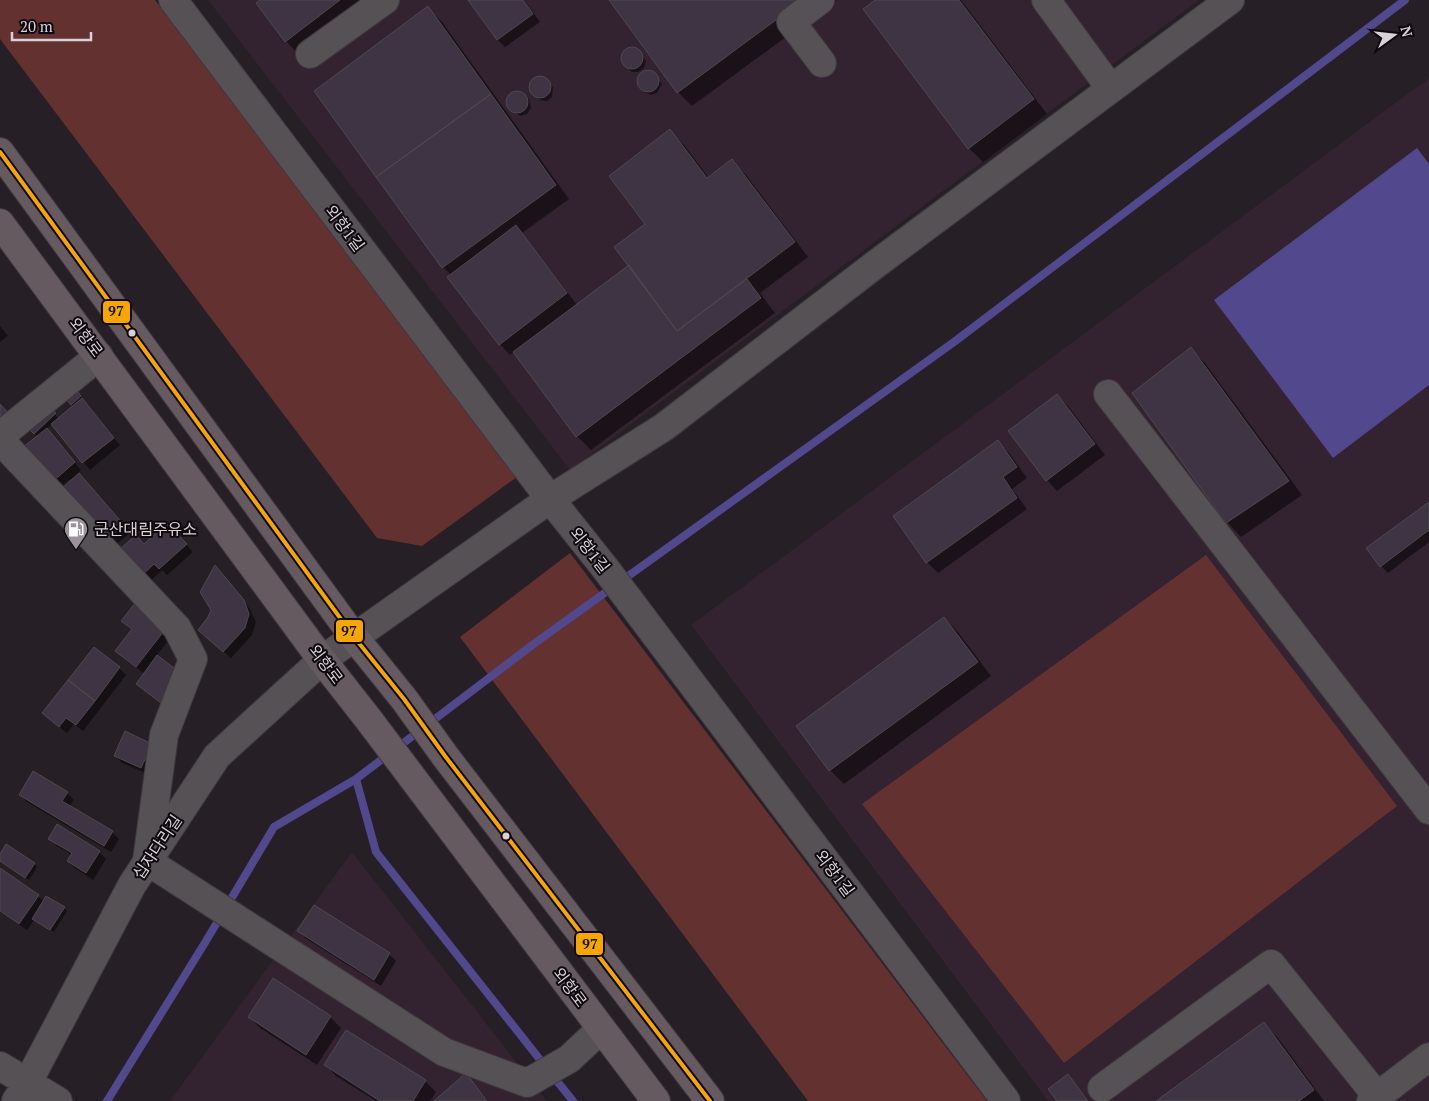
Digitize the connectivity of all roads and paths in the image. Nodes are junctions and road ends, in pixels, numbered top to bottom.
1 (173, 0) edge
2 (385, 0) edge
3 (820, 0) edge
4 (1046, 0) edge
5 (1230, 0) edge
6 (310, 54) dead end
7 (822, 63) dead end
8 (1111, 89) junction
9 (0, 152) edge
10 (0, 223) edge
11 (99, 356) junction
12 (1108, 394) dead end
13 (0, 436) edge
14 (0, 440) edge
15 (550, 499) junction
16 (354, 637) junction
17 (322, 660) junction
18 (1429, 810) edge
19 (147, 861) junction
20 (601, 1028) junction
21 (1429, 1057) edge
22 (0, 1066) edge
23 (1102, 1088) dead end
24 (21, 1092) edge
25 (1374, 1099) edge
26 (58, 1101) edge
27 (656, 1101) edge
28 (710, 1101) edge
29 (1006, 1101) edge

1 - 15 street, 외항1길
2 - 6 street
3 - 7 street
4 - 8 street
5 - 8 street, 십자다리길
8 - 15 street, 십자다리길
9 - 16 main road
10 - 11 main road, 외항로
11 - 13 street
11 - 17 main road, 외항로
12 - 18 street
14 - 19 street
15 - 16 street, 십자다리길
15 - 29 street, 외항1길
16 - 17 street, 십자다리길
16 - 28 main road
17 - 19 street, 십자다리길
17 - 20 main road, 외항로
19 - 20 street
19 - 24 street, 십자다리길
20 - 27 main road, 외항로
21 - 25 street
22 - 24 street
23 - 25 street
24 - 26 street

